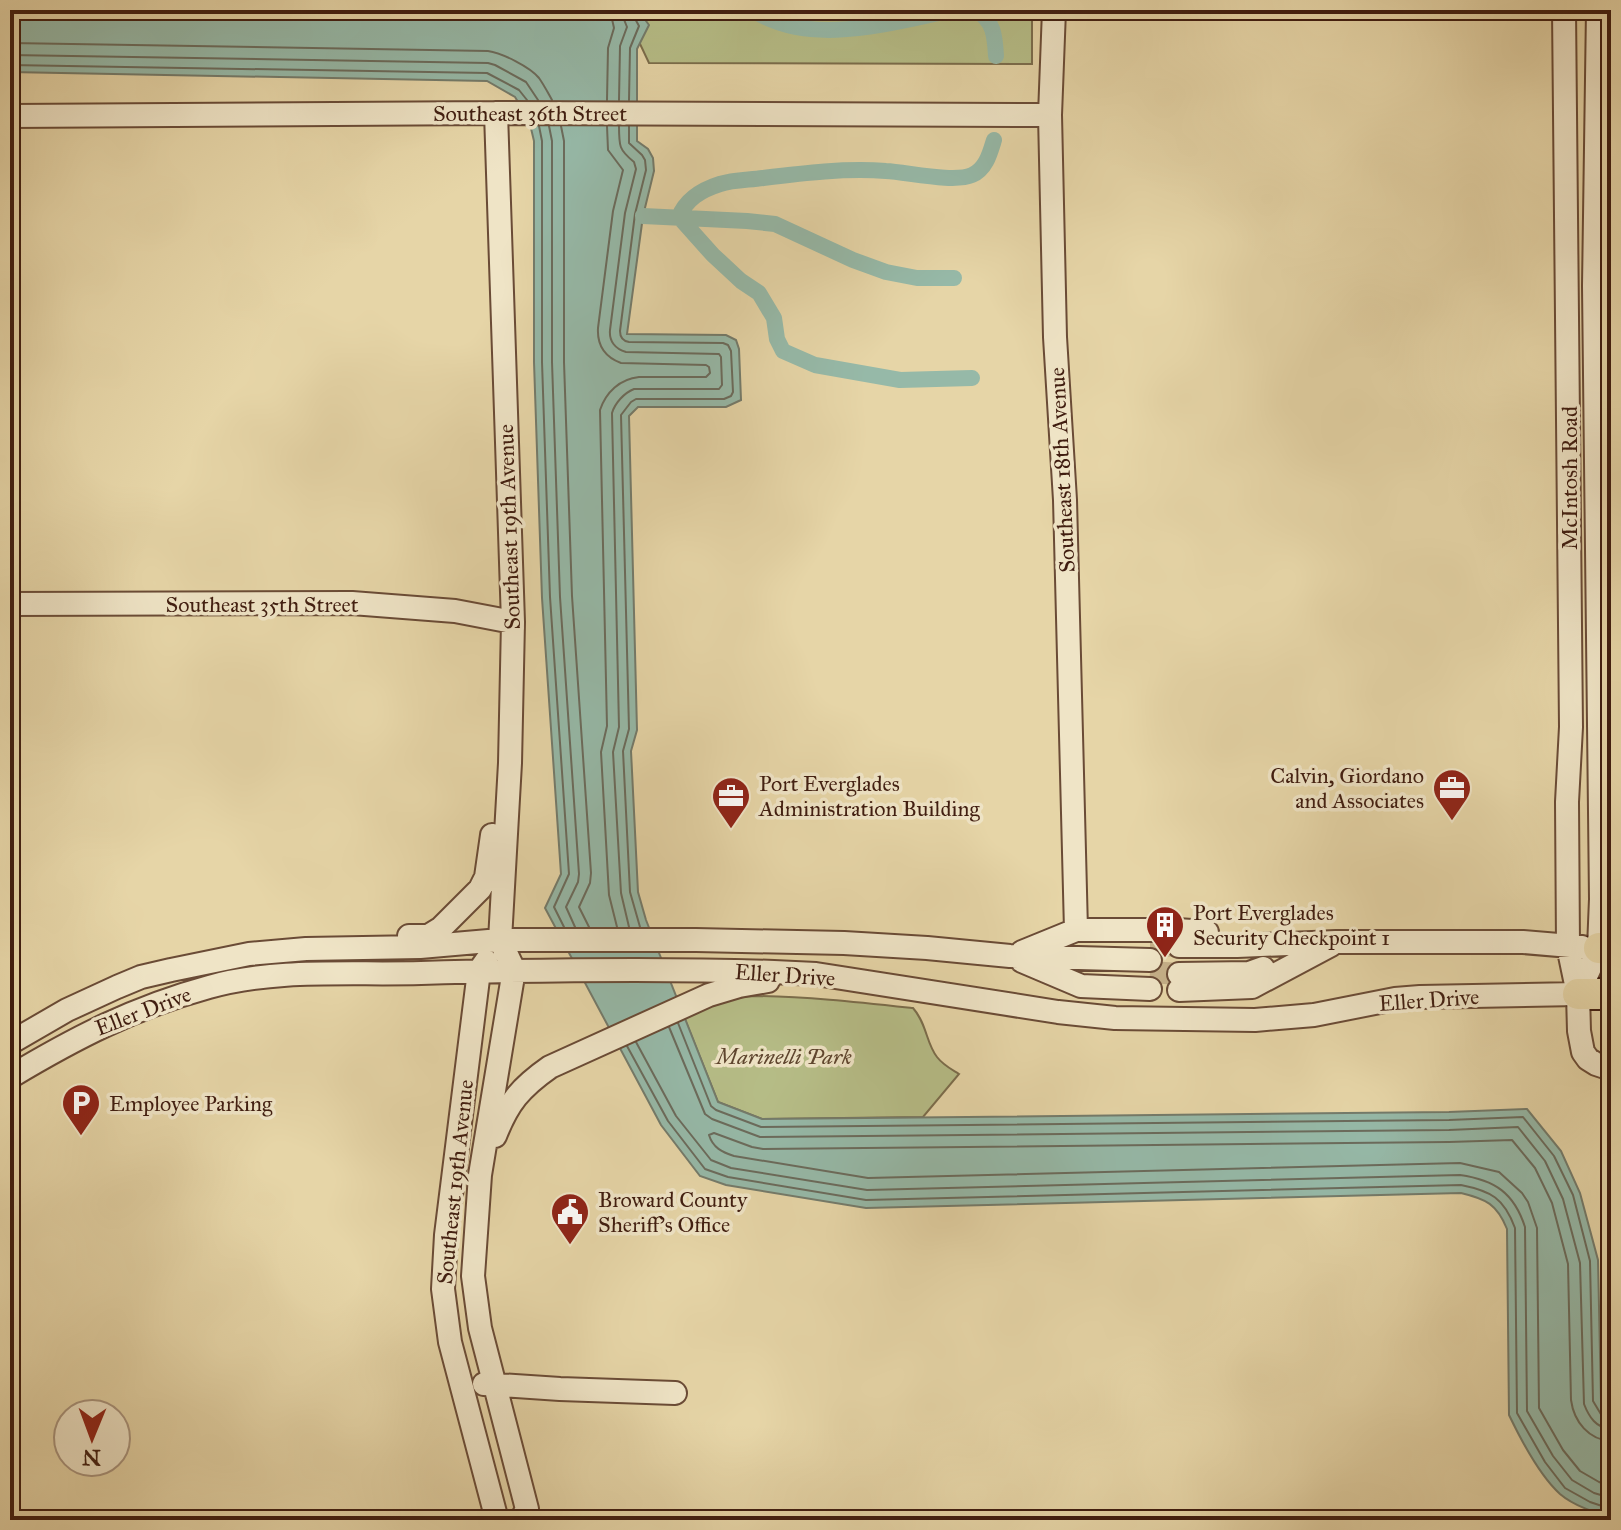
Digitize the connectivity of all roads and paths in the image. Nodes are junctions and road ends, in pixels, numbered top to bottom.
1 (1054, 10) edge
2 (1564, 10) edge
3 (1598, 10) edge
4 (506, 113) junction
5 (1050, 115) junction
6 (10, 116) edge
7 (10, 604) edge
8 (513, 622) junction
9 (512, 655) junction
10 (1076, 930) junction
11 (500, 940) junction
12 (1336, 942) junction
13 (844, 943) junction
14 (1568, 946) junction
15 (328, 949) junction
16 (1605, 949) edge
17 (1010, 956) junction
18 (514, 970) junction
19 (479, 971) junction
20 (816, 974) junction
21 (1081, 986) junction
22 (1578, 994) junction
23 (1611, 994) edge
24 (1080, 1014) junction
25 (10, 1043) edge
26 (1611, 1069) edge
27 (10, 1077) edge
28 (480, 1175) junction
29 (460, 1383) junction
30 (495, 1385) junction
31 (675, 1393) dead end
32 (497, 1520) edge
33 (521, 1520) edge

1 - 5 street, Southeast 18th Avenue
2 - 14 street, McIntosh Road
3 - 16 street, McIntosh Road
4 - 5 street, Southeast 36th Street
4 - 6 street, Southeast 36th Street
4 - 8 street, Southeast 19th Avenue
5 - 10 street, Southeast 18th Avenue
7 - 8 street, Southeast 35th Street
8 - 9 street, Southeast 19th Avenue
9 - 11 street, Southeast 19th Avenue
9 - 15 street
10 - 12 street, Eller Drive
10 - 17 street, Eller Drive
11 - 13 street, Eller Drive
11 - 15 street, Eller Drive
11 - 18 street, Southeast 19th Avenue
11 - 19 street, Southeast 19th Avenue
12 - 12 street, Eller Drive
12 - 14 street, Eller Drive
13 - 17 street, Eller Drive
13 - 20 street
14 - 16 street, Eller Drive
14 - 22 street
15 - 25 street, Eller Drive
16 - 22 street
17 - 21 street, Eller Drive
17 - 21 street, Eller Drive
18 - 19 street, Eller Drive
18 - 20 street, Eller Drive
18 - 28 street, Southeast 19th Avenue
19 - 27 street, Eller Drive
19 - 29 street, Southeast 19th Avenue
20 - 24 street, Eller Drive
20 - 28 street
21 - 24 street
22 - 23 highway
22 - 24 street, Eller Drive
22 - 26 street
28 - 30 street, Southeast 19th Avenue
29 - 30 street
29 - 32 street, Southeast 19th Avenue
30 - 31 street
30 - 33 street, Southeast 19th Avenue

